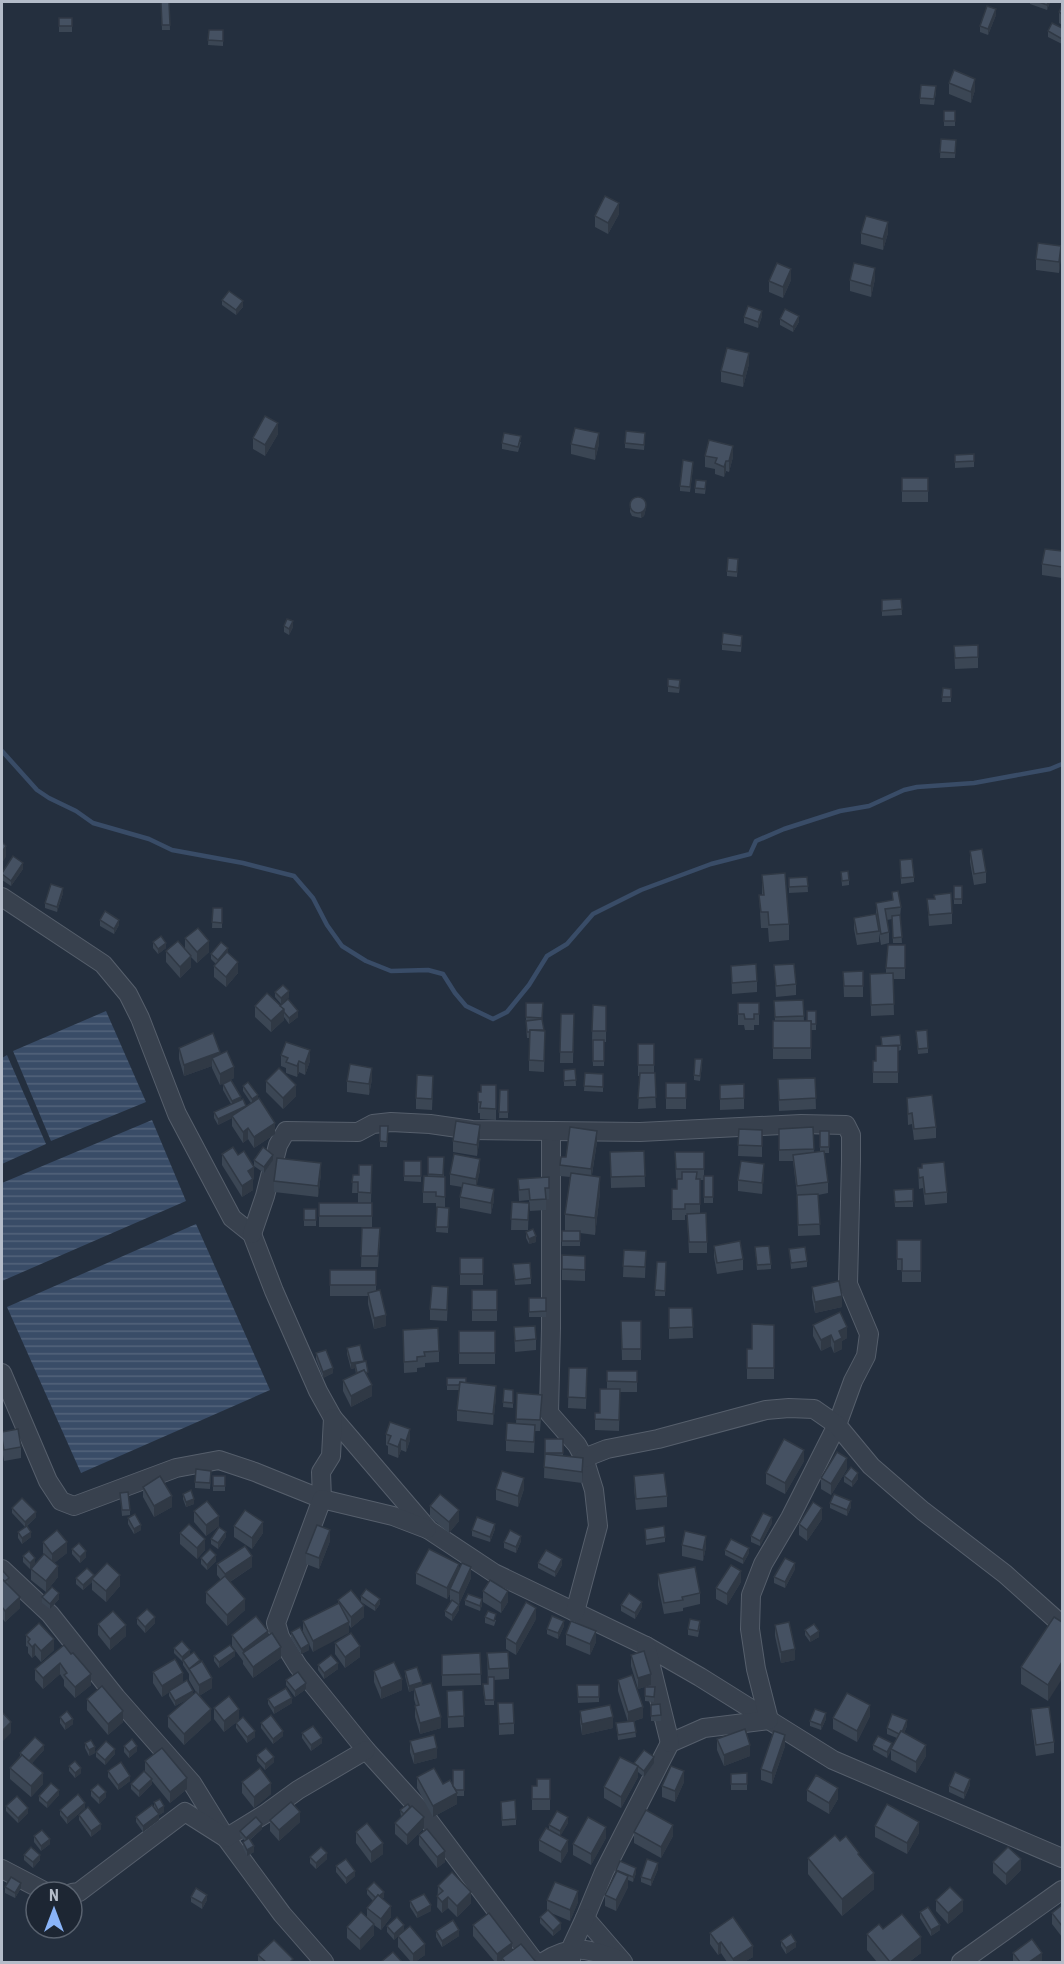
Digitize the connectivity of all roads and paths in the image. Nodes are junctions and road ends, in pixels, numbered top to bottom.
1 (2, 897) edge
2 (551, 1131) junction
3 (252, 1234) junction
4 (2, 1373) edge
5 (333, 1418) junction
6 (837, 1425) junction
7 (584, 1458) junction
8 (322, 1499) junction
9 (429, 1530) junction
10 (2, 1569) edge
11 (574, 1612) junction
12 (1062, 1625) edge
13 (646, 1646) junction
14 (769, 1720) junction
15 (670, 1743) junction
16 (366, 1750) junction
17 (226, 1838) junction
18 (1062, 1858) edge
19 (2, 1869) edge
20 (24, 1880) edge
21 (84, 1888) edge
22 (1062, 1890) edge
23 (585, 1918) junction
24 (572, 1955) edge
25 (621, 1961) edge
26 (324, 1962) edge
27 (535, 1962) edge
28 (543, 1962) edge
29 (961, 1962) edge

1 - 3 street
2 - 3 street
2 - 6 street
2 - 7 street
3 - 5 street
4 - 8 street
5 - 8 street
5 - 9 street
6 - 7 street
6 - 12 street
6 - 14 street
7 - 11 street
8 - 9 street
8 - 16 street
9 - 11 street
10 - 17 street
11 - 13 street
13 - 14 street
13 - 15 street
14 - 15 street
14 - 18 street
15 - 23 street
16 - 17 street
16 - 27 street
17 - 21 street
17 - 26 street
19 - 20 street
22 - 29 street
23 - 24 street
23 - 25 street
24 - 25 street
24 - 28 street

